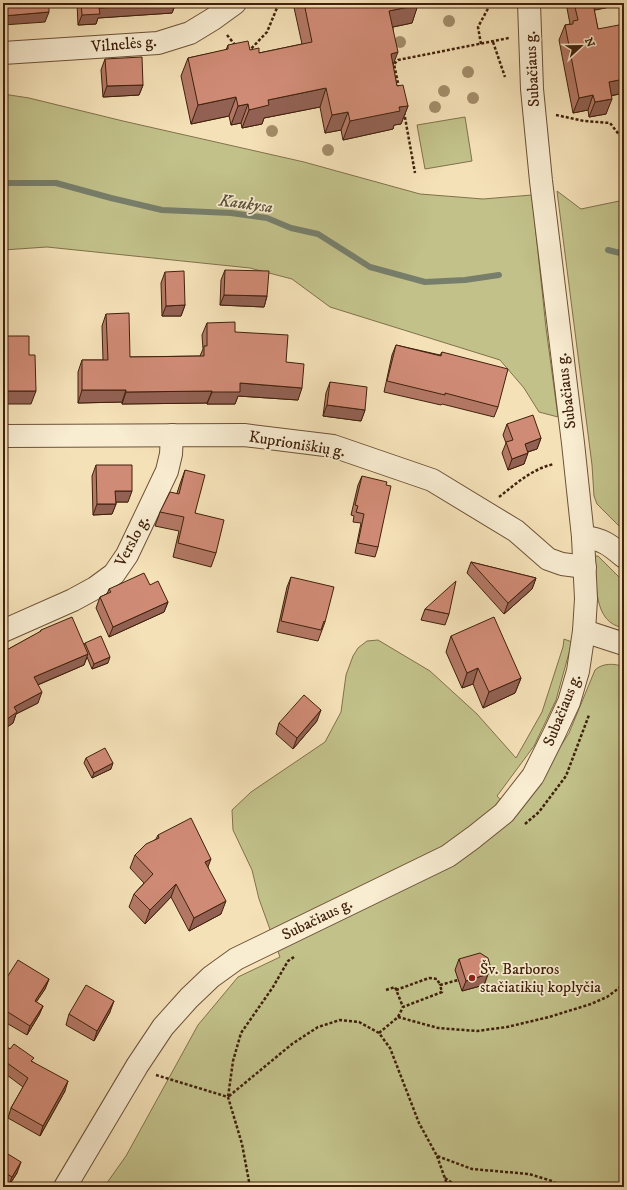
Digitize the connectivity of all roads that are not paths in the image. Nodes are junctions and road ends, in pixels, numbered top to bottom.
1 (234, 3) edge
2 (529, 3) edge
3 (3, 53) edge
4 (172, 435) junction
5 (3, 436) edge
6 (583, 537) junction
7 (624, 557) edge
8 (585, 567) junction
9 (584, 631) junction
10 (3, 632) edge
11 (624, 644) edge
12 (65, 1187) edge

1 - 3 street, Vilnelės g.
2 - 6 street, Subačiaus g.
4 - 5 street, Kuprioniškių g.
4 - 8 street, Kuprioniškių g.
4 - 10 street, Verslo g.
6 - 7 street
6 - 8 street, Subačiaus g.
8 - 9 street, Subačiaus g.
9 - 11 street
9 - 12 street, Subačiaus g.

